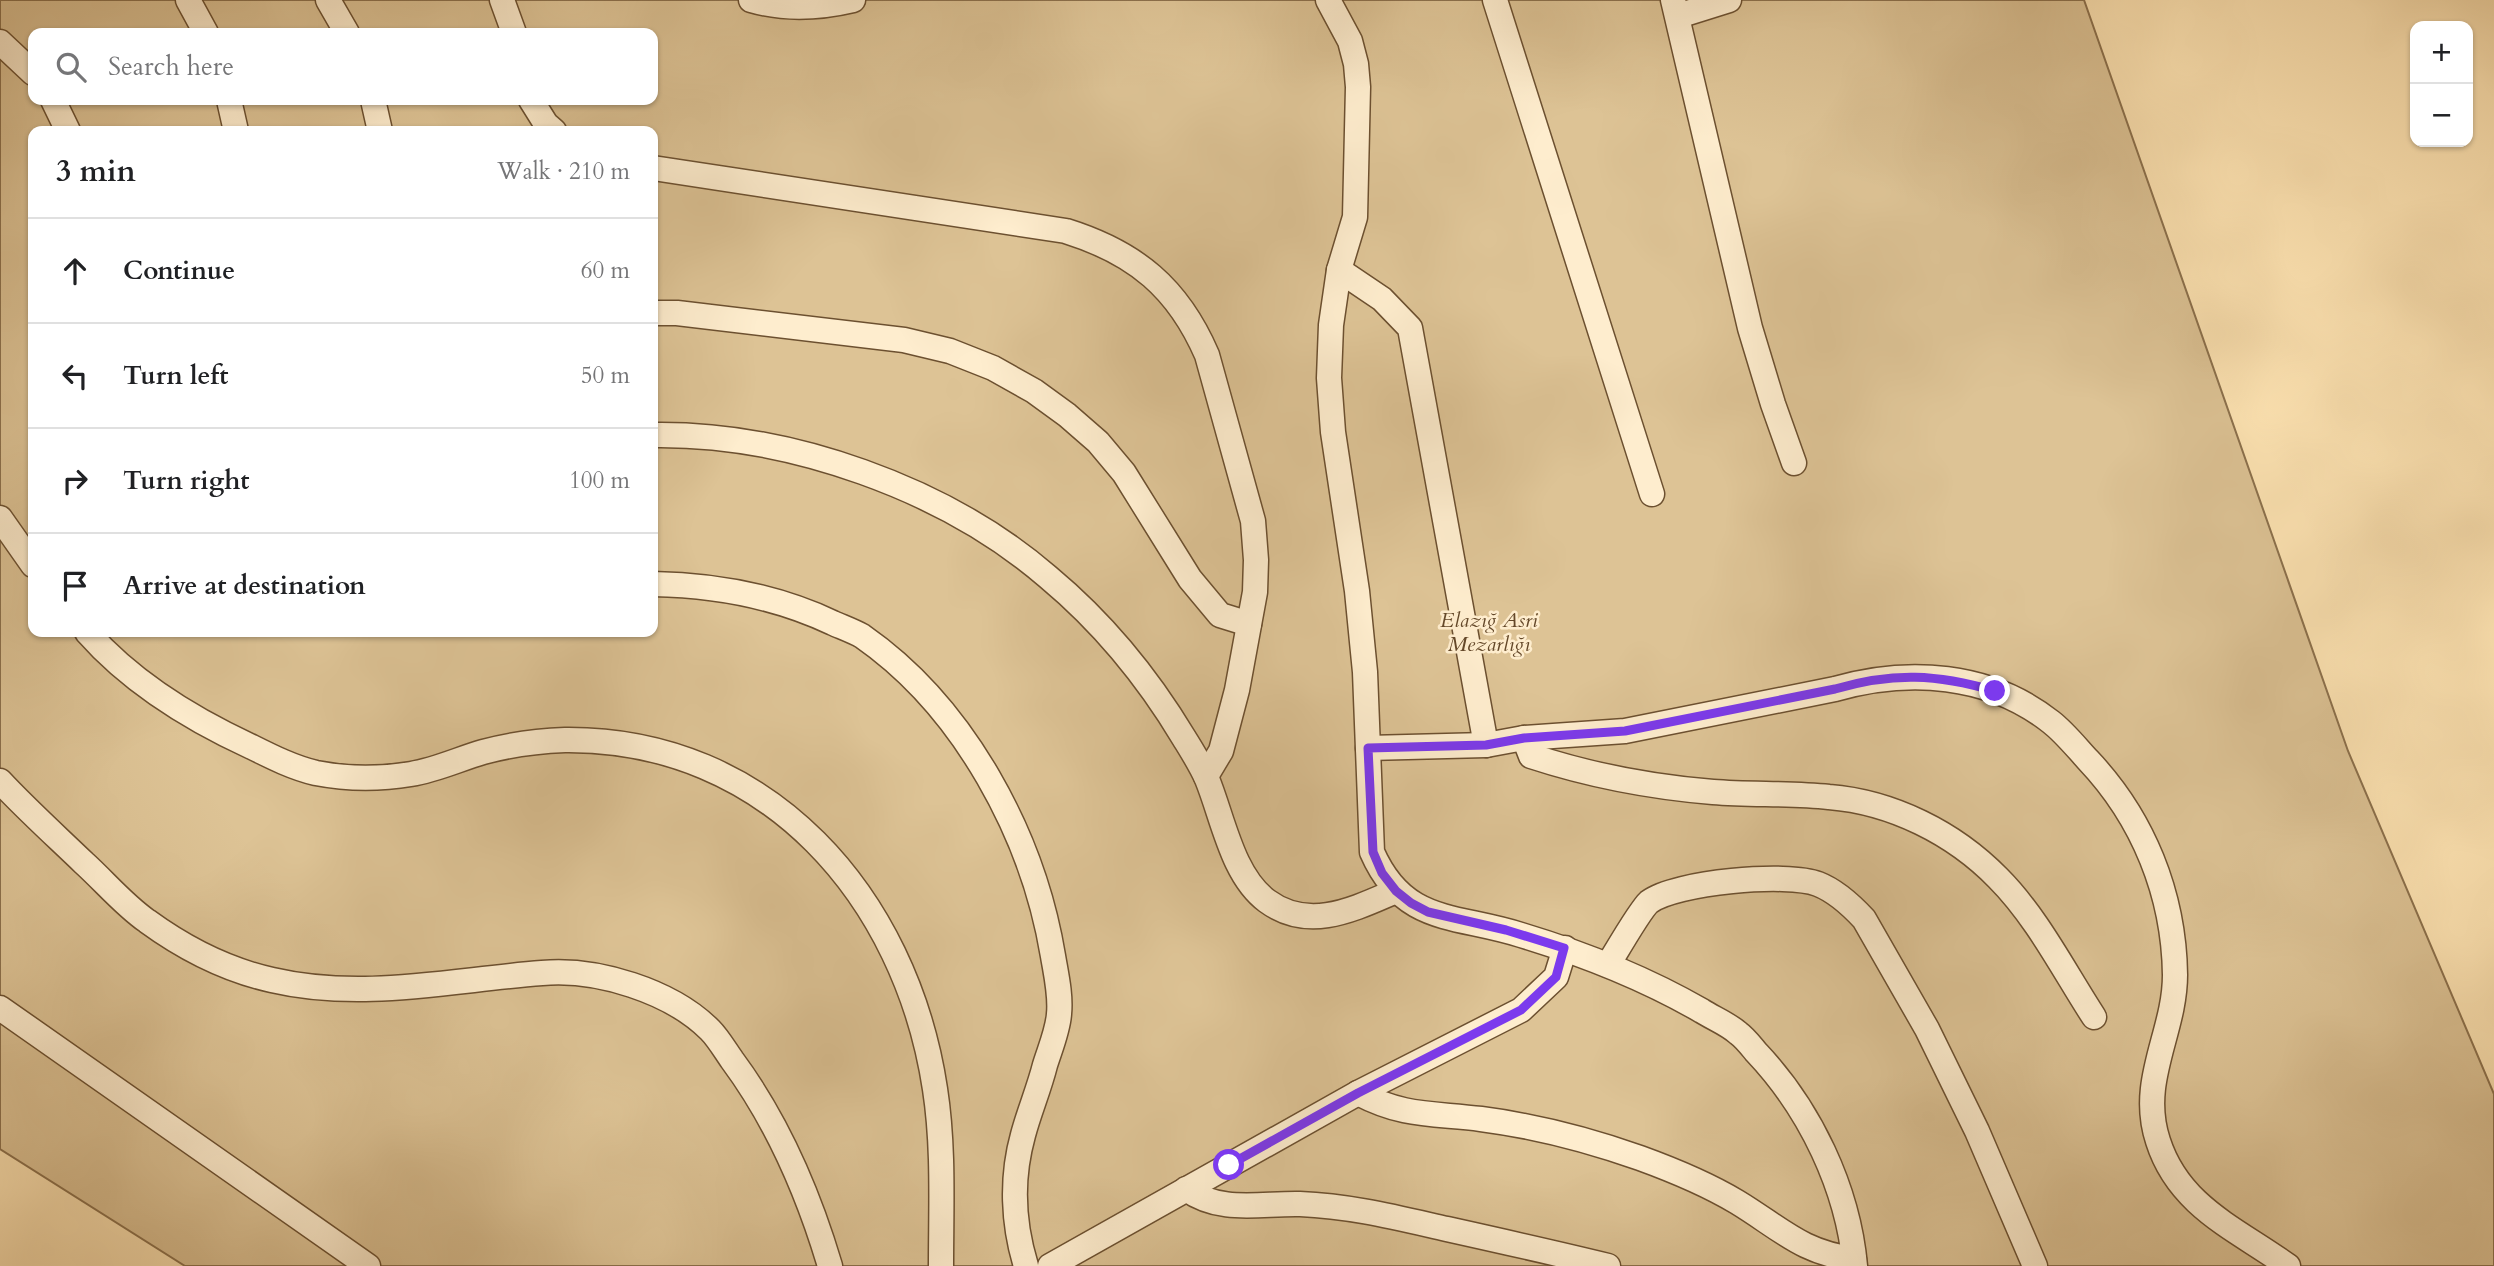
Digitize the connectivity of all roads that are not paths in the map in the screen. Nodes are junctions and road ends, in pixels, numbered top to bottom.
1 (188, 0) edge
2 (328, 0) edge
3 (502, 0) edge
4 (751, 0) edge
5 (853, 0) edge
6 (1328, 0) edge
7 (1495, 0) edge
8 (1729, 0) edge
9 (1676, 8) edge
10 (203, 28) edge
11 (344, 28) edge
12 (512, 28) edge
13 (0, 42) edge
14 (28, 68) edge
15 (55, 105) edge
16 (230, 105) edge
17 (374, 105) edge
18 (534, 105) edge
19 (66, 126) edge
20 (235, 126) edge
21 (379, 126) edge
22 (548, 126) edge
23 (658, 169) edge
24 (1339, 270) junction
25 (658, 313) edge
26 (658, 435) edge
27 (1794, 463) dead end
28 (1652, 494) dead end
29 (0, 518) edge
30 (28, 558) edge
31 (658, 584) edge
32 (1249, 624) junction
33 (92, 637) edge
34 (1524, 738) junction
35 (1486, 745) junction
36 (1368, 748) junction
37 (1206, 776) junction
38 (0, 781) edge
39 (1396, 891) junction
40 (1564, 948) junction
41 (1608, 965) junction
42 (0, 1008) edge
43 (2094, 1017) dead end
44 (1358, 1093) junction
45 (1186, 1189) junction
46 (1855, 1263) edge
47 (368, 1266) edge
48 (830, 1266) edge
49 (941, 1266) edge
50 (1026, 1266) edge
51 (1050, 1266) edge
52 (1608, 1266) edge
53 (2035, 1266) edge
54 (2288, 1266) edge

1 - 10 lane
2 - 11 lane
3 - 12 lane
4 - 5 lane
6 - 24 lane
7 - 28 lane
8 - 9 lane
9 - 27 lane
13 - 14 lane
15 - 19 lane
16 - 20 lane
17 - 21 lane
18 - 22 lane
23 - 32 lane
24 - 35 lane
24 - 36 lane
25 - 32 lane
26 - 37 lane
29 - 30 lane
31 - 50 lane
32 - 37 lane
33 - 49 lane
34 - 35 lane
34 - 43 lane
34 - 54 lane
35 - 36 lane
36 - 39 lane
37 - 39 lane
38 - 48 lane
39 - 40 lane
40 - 41 lane
40 - 44 lane
41 - 46 lane
41 - 53 lane
42 - 47 lane
44 - 45 lane
44 - 46 lane
45 - 51 lane
45 - 52 lane

